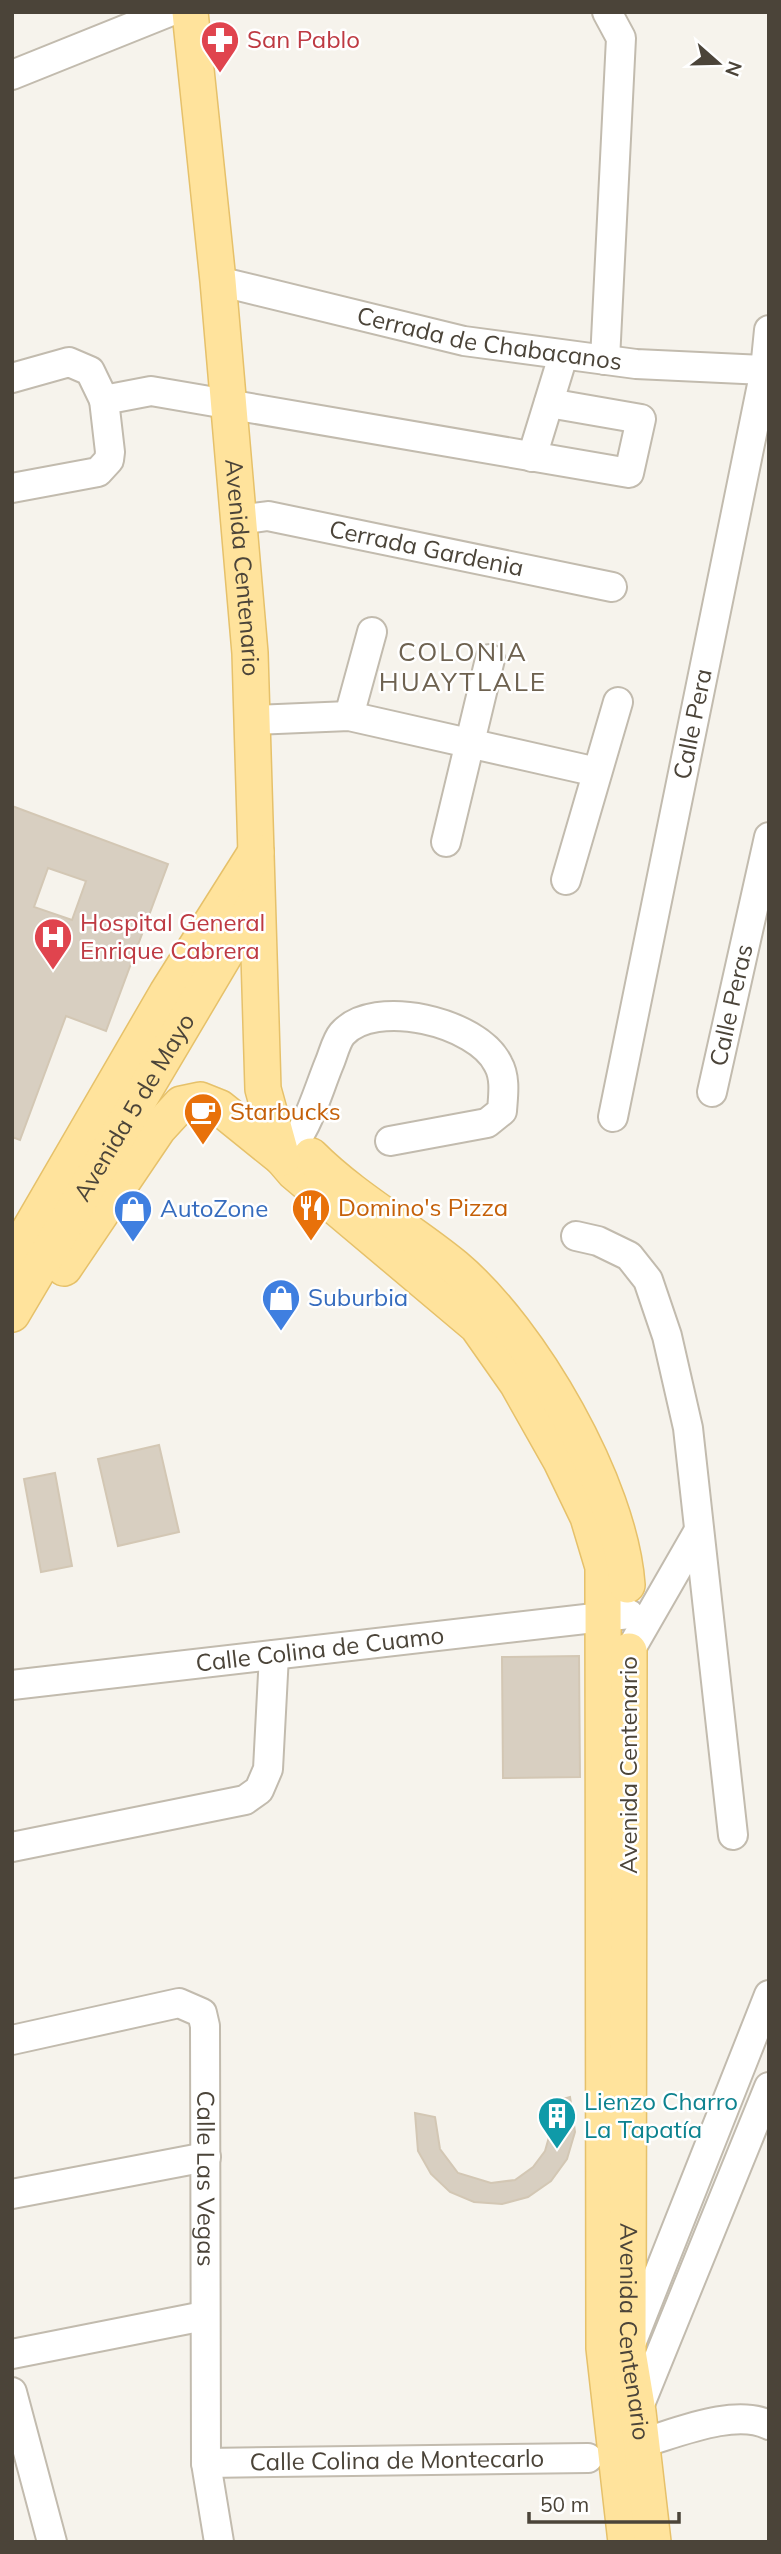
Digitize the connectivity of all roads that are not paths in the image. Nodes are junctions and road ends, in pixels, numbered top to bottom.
1 (169, 12) edge
2 (190, 12) edge
3 (607, 12) edge
4 (12, 75) edge
5 (218, 281) junction
6 (769, 330) edge
7 (563, 356) junction
8 (605, 360) junction
9 (765, 370) junction
10 (12, 378) edge
11 (104, 400) junction
12 (548, 403) junction
13 (229, 406) junction
14 (532, 457) junction
15 (12, 488) edge
16 (239, 520) junction
17 (612, 587) dead end
18 (372, 632) dead end
19 (490, 659) dead end
20 (618, 702) dead end
21 (349, 716) junction
22 (252, 720) junction
23 (468, 741) junction
24 (597, 772) junction
25 (769, 837) edge
26 (446, 842) dead end
27 (256, 852) junction
28 (566, 880) dead end
29 (256, 902) junction
30 (712, 1092) dead end
31 (613, 1117) dead end
32 (390, 1140) dead end
33 (284, 1142) junction
34 (576, 1237) dead end
35 (12, 1260) edge
36 (12, 1314) edge
37 (12, 1332) edge
38 (698, 1532) junction
39 (617, 1616) junction
40 (629, 1653) junction
41 (274, 1655) junction
42 (605, 1682) junction
43 (12, 1685) edge
44 (733, 1835) dead end
45 (12, 1847) edge
46 (769, 1995) edge
47 (12, 2040) edge
48 (769, 2087) edge
49 (206, 2157) junction
50 (12, 2194) edge
51 (204, 2316) junction
52 (628, 2352) junction
53 (12, 2354) edge
54 (12, 2392) edge
55 (769, 2424) edge
56 (618, 2430) junction
57 (206, 2463) junction
58 (52, 2542) edge
59 (219, 2542) edge
60 (626, 2542) edge
61 (653, 2542) edge

1 - 4 street
2 - 5 main road, Avenida Centenario
3 - 8 street
5 - 7 street, Cerrada de Chabacanos
5 - 13 main road, Avenida Centenario
6 - 9 street, Calle Pera
7 - 8 street, Cerrada de Chabacanos
7 - 12 street
8 - 9 street, Cerrada de Chabacanos
9 - 31 street, Calle Pera
10 - 11 street
11 - 13 street
11 - 15 street
12 - 14 street
12 - 14 street
13 - 14 street
13 - 16 main road, Avenida Centenario
16 - 17 street, Cerrada Gardenia
16 - 22 main road, Avenida Centenario
18 - 21 street
19 - 23 street
20 - 24 street
21 - 22 street
21 - 23 street
22 - 27 main road, Avenida Centenario
23 - 24 street
23 - 26 street
24 - 28 street
25 - 30 street, Calle Peras
27 - 29 main road, Avenida Centenario
27 - 35 main road, Avenida 5 de Mayo
29 - 33 main road, Avenida Centenario
29 - 36 main road, Avenida 5 de Mayo
32 - 33 street
33 - 37 main road
33 - 39 main road, Avenida Centenario
34 - 38 street
38 - 40 street
38 - 44 street
39 - 40 main road, Avenida Centenario
39 - 41 street, Calle Colina de Cuamo
39 - 42 main road, Avenida Centenario
40 - 42 street
40 - 52 main road, Avenida Centenario
41 - 43 street, Calle Colina de Cuamo
41 - 45 street
42 - 56 main road, Avenida Centenario
46 - 52 street
47 - 49 street, Calle Las Vegas
48 - 56 street
49 - 50 street
49 - 51 street, Calle Las Vegas
51 - 53 street
51 - 57 street, Calle Las Vegas
52 - 56 main road, Avenida Centenario
54 - 58 street
55 - 56 street, Calle Colina de Montecarlo
56 - 57 street, Calle Colina de Montecarlo
56 - 60 main road, Avenida Centenario
56 - 61 main road, Avenida Centenario
57 - 59 street, Calle Las Vegas

